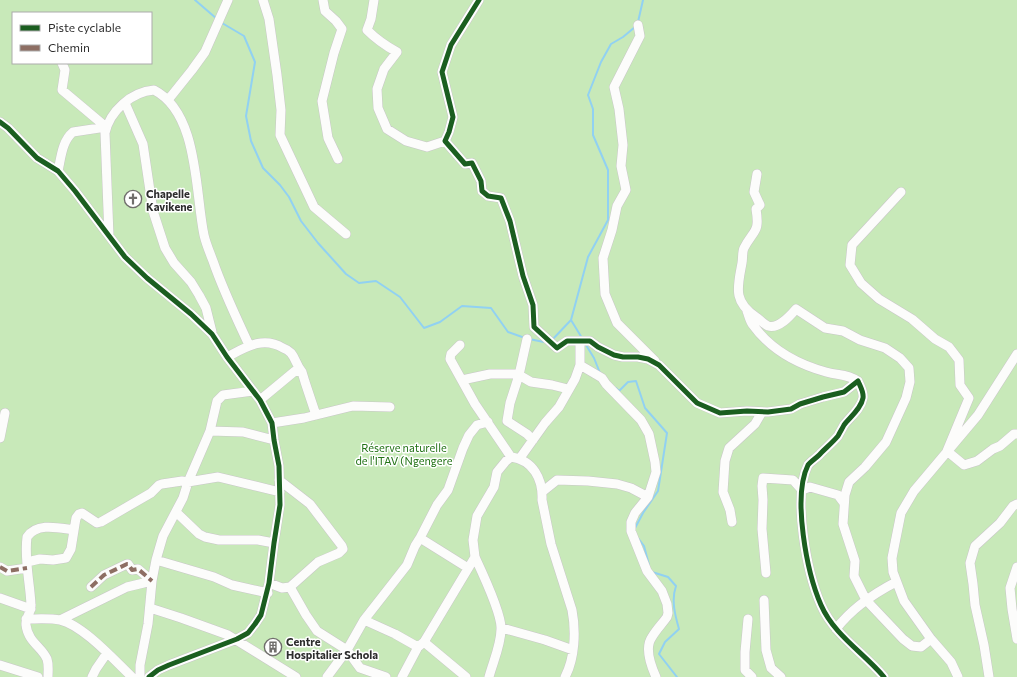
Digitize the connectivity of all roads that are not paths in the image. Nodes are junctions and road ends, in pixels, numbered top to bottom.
1 (228, 0) edge
2 (263, 0) edge
3 (323, 0) edge
4 (374, 0) edge
5 (479, 0) edge
6 (638, 24) dead end
7 (62, 64) edge
8 (168, 100) junction
9 (125, 103) junction
10 (0, 122) edge
11 (106, 127) junction
12 (445, 142) junction
13 (338, 159) dead end
14 (58, 171) junction
15 (757, 174) dead end
16 (901, 192) dead end
17 (346, 234) dead end
18 (109, 236) junction
19 (747, 311) junction
20 (212, 334) junction
21 (527, 339) dead end
22 (580, 342) junction
23 (249, 345) junction
24 (460, 345) dead end
25 (1017, 354) edge
26 (227, 357) junction
27 (580, 365) junction
28 (659, 365) junction
29 (302, 372) junction
30 (519, 375) junction
31 (462, 380) junction
32 (858, 381) junction
33 (568, 389) junction
34 (253, 391) junction
35 (260, 400) junction
36 (390, 407) dead end
37 (762, 412) junction
38 (5, 413) dead end
39 (316, 414) junction
40 (272, 422) junction
41 (488, 422) junction
42 (210, 431) junction
43 (1017, 434) edge
44 (0, 438) edge
45 (274, 440) junction
46 (533, 440) junction
47 (947, 451) junction
48 (516, 457) junction
49 (279, 480) junction
50 (188, 482) junction
51 (802, 490) junction
52 (280, 492) junction
53 (542, 492) junction
54 (648, 498) junction
55 (844, 503) junction
56 (1017, 504) edge
57 (176, 512) junction
58 (732, 522) dead end
59 (74, 530) junction
60 (420, 538) junction
61 (274, 543) junction
62 (474, 557) junction
63 (156, 560) junction
64 (27, 565) junction
65 (0, 567) edge
66 (1017, 567) edge
67 (468, 568) junction
68 (766, 573) dead end
69 (152, 581) junction
70 (896, 582) junction
71 (269, 583) junction
72 (91, 587) dead end
73 (290, 587) junction
74 (268, 593) junction
75 (1014, 596) edge
76 (0, 598) edge
77 (764, 600) dead end
78 (866, 600) junction
79 (150, 608) junction
80 (31, 609) junction
81 (26, 618) junction
82 (748, 619) dead end
83 (60, 620) junction
84 (364, 620) junction
85 (502, 628) junction
86 (836, 629) junction
87 (237, 639) junction
88 (932, 639) junction
89 (1017, 639) edge
90 (421, 645) junction
91 (347, 650) junction
92 (573, 650) junction
93 (107, 653) junction
94 (0, 665) edge
95 (38, 677) edge
96 (48, 677) edge
97 (92, 677) edge
98 (132, 677) edge
99 (140, 677) edge
100 (149, 677) edge
101 (296, 677) edge
102 (327, 677) edge
103 (386, 677) edge
104 (402, 677) edge
105 (466, 677) edge
106 (489, 677) edge
107 (565, 677) edge
108 (656, 677) edge
109 (752, 677) edge
110 (781, 677) edge
111 (884, 677) edge
112 (958, 677) edge
113 (989, 677) edge

1 - 8 street
2 - 17 street
3 - 13 street
4 - 12 street
5 - 12 street
6 - 28 street
7 - 11 street
8 - 9 street
8 - 23 street
9 - 11 street
9 - 20 street
10 - 14 street
11 - 14 street
11 - 18 street
12 - 22 street
14 - 18 street
15 - 19 street
16 - 47 street
18 - 20 street
19 - 32 street
19 - 55 street
20 - 26 street
21 - 30 street
22 - 27 street
22 - 28 street
23 - 26 street
23 - 29 street
24 - 31 street
25 - 47 street
26 - 34 street
27 - 33 street
27 - 54 street
28 - 37 street
29 - 35 street
29 - 39 street
30 - 31 street
30 - 33 street
30 - 46 street
31 - 41 street
32 - 37 street
32 - 51 street
33 - 46 street
34 - 35 street
34 - 42 street
35 - 40 street
36 - 39 street
37 - 58 street
38 - 44 street
39 - 40 street
40 - 45 street
41 - 48 street
41 - 60 street
42 - 45 street
42 - 50 street
43 - 47 street
45 - 49 street
46 - 48 street
47 - 70 street
48 - 53 street
48 - 62 street
49 - 52 street
49 - 73 street
50 - 52 street
50 - 57 street
50 - 59 street
51 - 55 street
51 - 68 street
51 - 86 street
52 - 61 street
53 - 54 street
53 - 92 street
54 - 108 street
55 - 78 street
56 - 113 street
57 - 61 street
57 - 63 street
59 - 64 street
59 - 64 street
60 - 67 street
60 - 84 street
61 - 71 street
62 - 67 street
62 - 85 street
63 - 69 street
63 - 74 street
64 - 65 street
64 - 80 street
66 - 75 street
67 - 90 street
69 - 72 street
69 - 79 street
69 - 83 street
70 - 78 street
70 - 88 street
71 - 73 street
71 - 74 street
73 - 91 street
74 - 87 street
75 - 89 street
76 - 80 street
77 - 110 street
78 - 86 street
78 - 88 street
79 - 87 street
79 - 99 street
80 - 81 street
81 - 83 street
81 - 96 street
82 - 109 street
83 - 93 street
84 - 90 street
84 - 91 street
85 - 92 street
85 - 106 street
86 - 111 street
87 - 100 street
87 - 101 street
88 - 112 street
90 - 104 street
90 - 105 street
91 - 102 street
91 - 103 street
92 - 107 street
93 - 97 street
93 - 98 street
94 - 95 street

